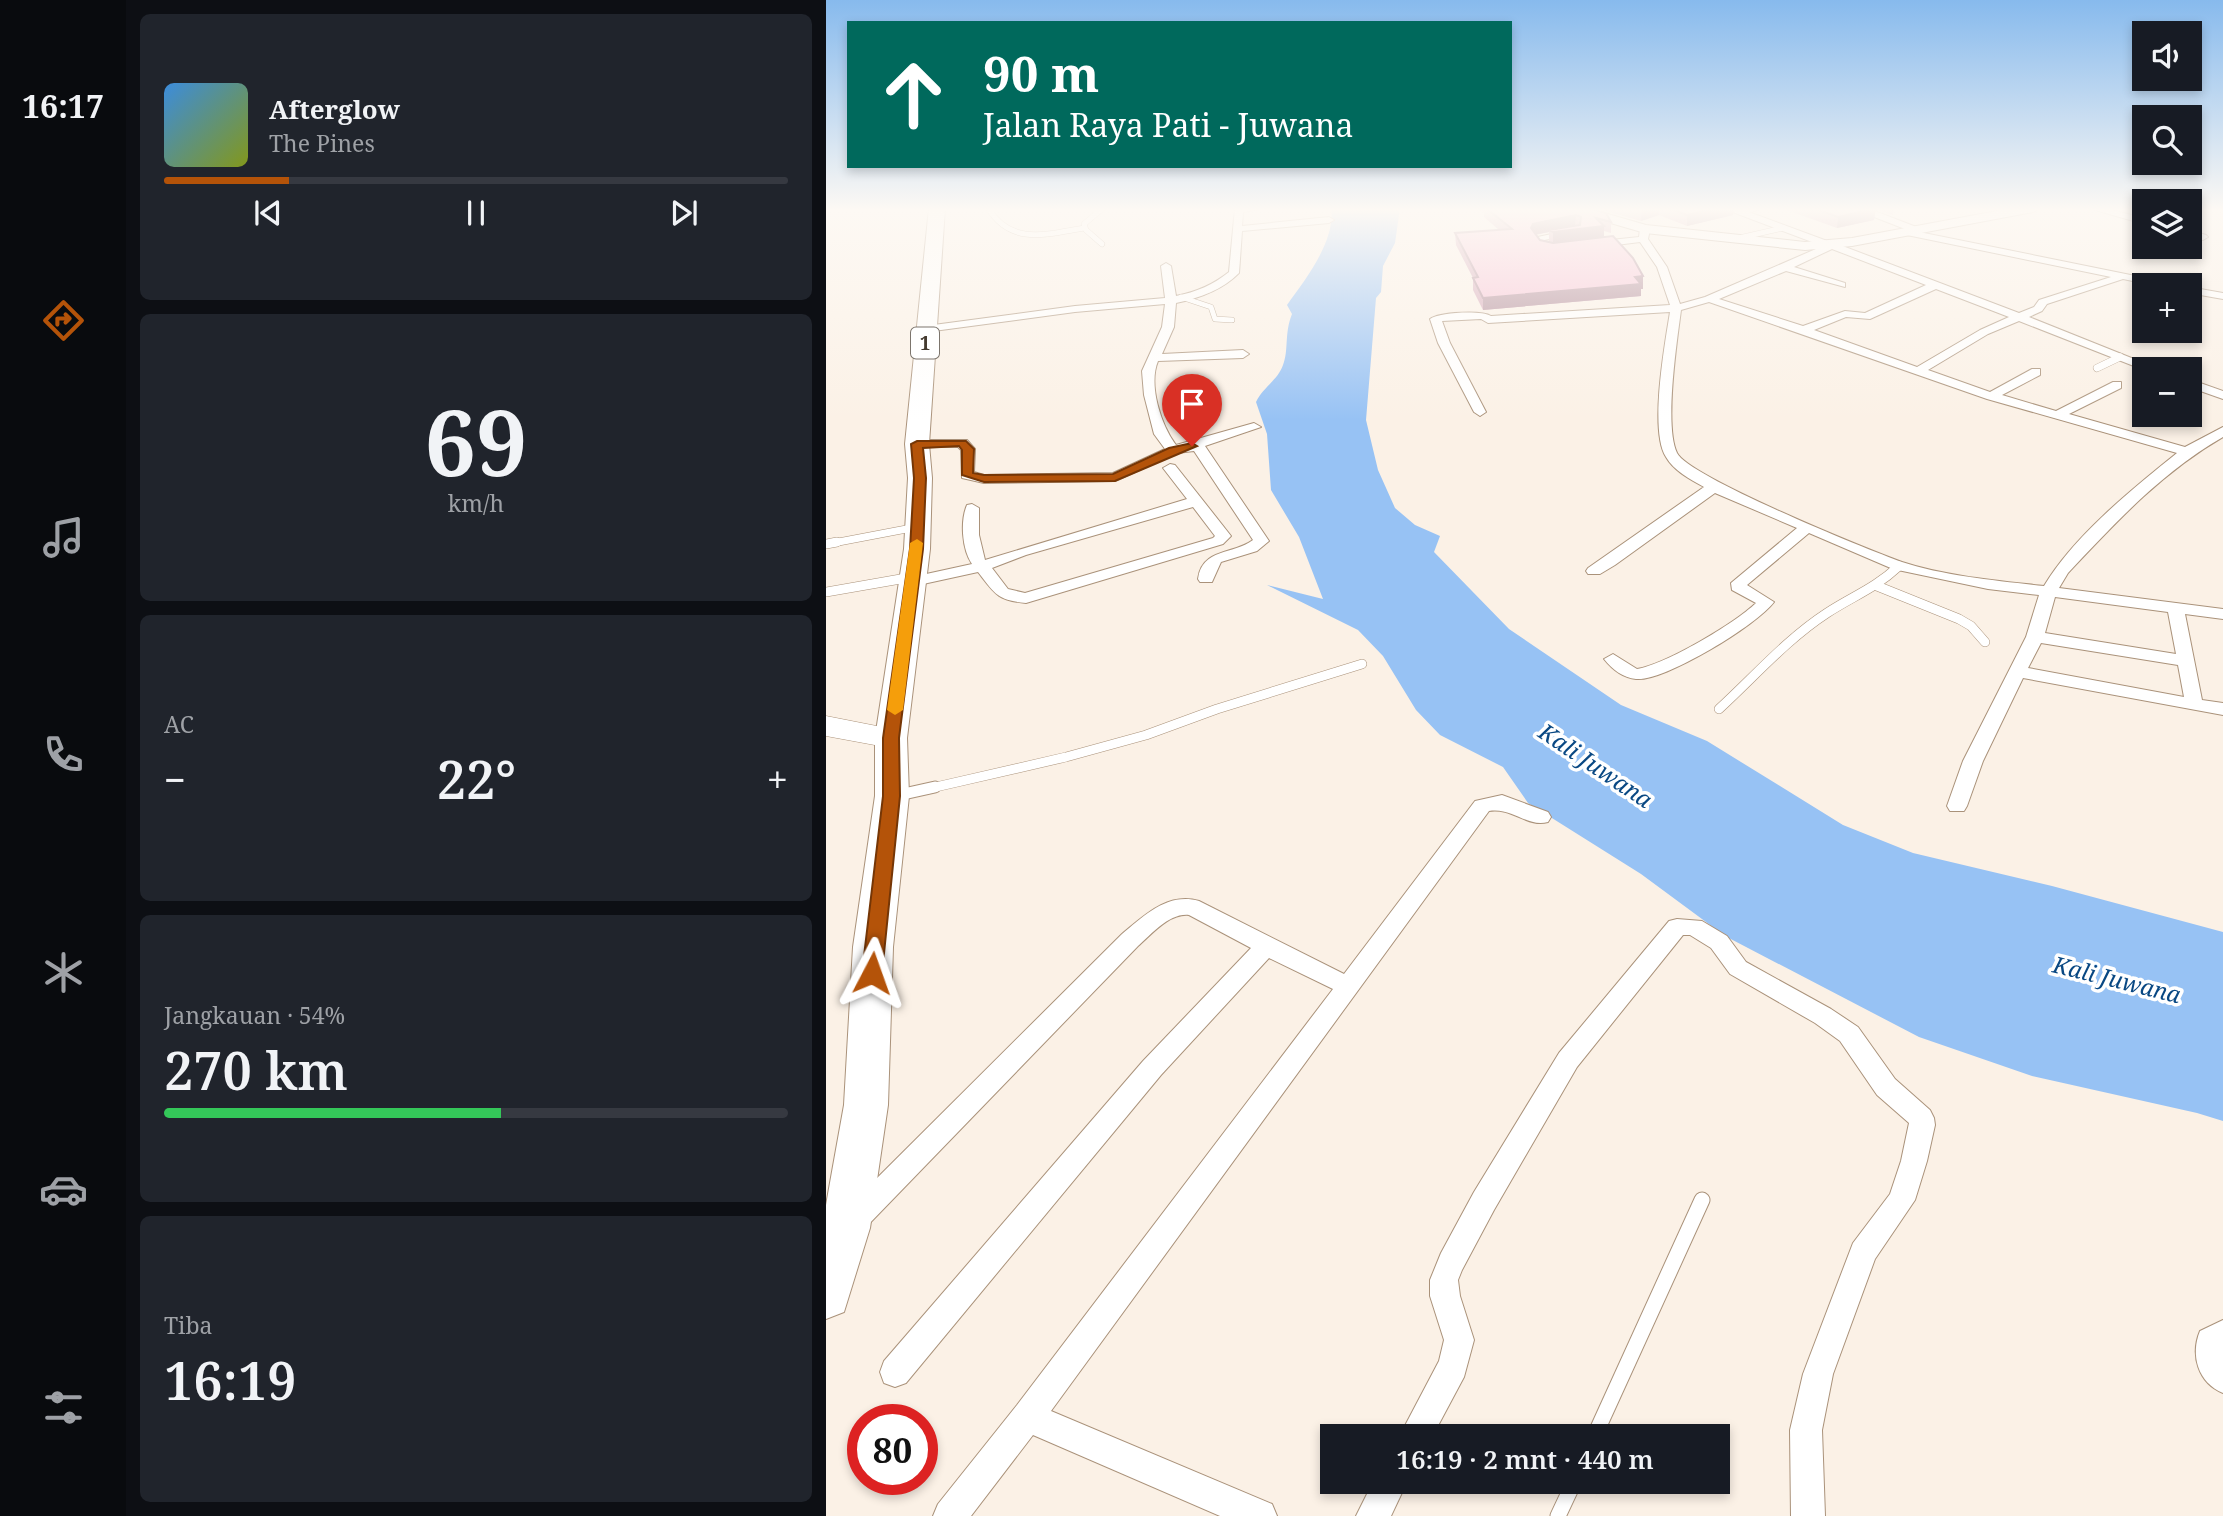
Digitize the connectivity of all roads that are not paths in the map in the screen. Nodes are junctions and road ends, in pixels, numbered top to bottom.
1 (931, 279) edge
2 (1170, 279) edge
3 (1227, 279) edge
4 (1666, 279) edge
5 (1759, 279) edge
6 (1820, 279) edge
7 (1918, 279) edge
8 (2116, 279) edge
9 (1841, 285) dead end
10 (1934, 285) junction
11 (2202, 292) edge
12 (2223, 296) edge
13 (1176, 299) junction
14 (1709, 299) junction
15 (1676, 308) junction
16 (2019, 318) junction
17 (1233, 320) dead end
18 (926, 329) junction
19 (1806, 329) junction
20 (1243, 354) dead end
21 (2120, 357) junction
22 (1156, 358) junction
23 (2132, 361) edge
24 (2096, 368) dead end
25 (1917, 372) junction
26 (2036, 372) dead end
27 (2117, 385) dead end
28 (2202, 388) edge
29 (2223, 395) edge
30 (1991, 396) junction
31 (1480, 412) dead end
32 (2057, 415) junction
33 (1254, 427) dead end
34 (2223, 431) edge
35 (917, 444) junction
36 (1192, 446) junction
37 (1173, 450) junction
38 (2186, 452) junction
39 (1170, 468) dead end
40 (1714, 487) junction
41 (1194, 502) junction
42 (918, 503) junction
43 (972, 508) dead end
44 (1806, 528) junction
45 (826, 544) edge
46 (983, 566) junction
47 (1899, 566) junction
48 (1594, 570) dead end
49 (914, 579) junction
50 (1206, 579) dead end
51 (1877, 586) junction
52 (826, 592) edge
53 (2048, 593) junction
54 (2176, 608) junction
55 (2223, 614) edge
56 (2035, 637) junction
57 (1985, 642) dead end
58 (1613, 659) dead end
59 (2185, 661) junction
60 (1362, 664) dead end
61 (2019, 672) junction
62 (2194, 704) junction
63 (1719, 709) dead end
64 (2223, 709) edge
65 (826, 726) edge
66 (891, 738) junction
67 (892, 796) junction
68 (1956, 806) dead end
69 (1541, 817) dead end
70 (1267, 948) junction
71 (1349, 986) junction
72 (1702, 1200) dead end
73 (846, 1228) junction
74 (826, 1295) edge
75 (2223, 1335) edge
76 (895, 1372) dead end
77 (2223, 1378) edge
78 (1028, 1416) junction
79 (1422, 1424) edge
80 (1600, 1424) edge
81 (1385, 1494) edge
82 (1569, 1494) edge
83 (950, 1516) edge
84 (1260, 1516) edge
85 (1374, 1516) edge
86 (1559, 1516) edge
87 (1808, 1516) edge

1 - 18 highway, 1
2 - 13 street
3 - 13 street
4 - 15 street
5 - 14 street
6 - 9 street
7 - 10 street
8 - 16 street
10 - 16 street
10 - 19 street
11 - 12 street
13 - 17 lane
13 - 18 street
13 - 22 street
14 - 15 street
14 - 19 street
15 - 31 street
15 - 40 street
16 - 21 street
16 - 25 street
18 - 35 highway, 1
19 - 25 street
20 - 22 street
21 - 23 street
21 - 24 lane
22 - 37 street
25 - 30 street
26 - 30 street
27 - 32 street
28 - 29 street
30 - 32 street
32 - 38 street
33 - 36 street
34 - 38 street
35 - 37 street
35 - 42 highway, 1
36 - 37 street
36 - 50 street
38 - 53 street
39 - 41 street
40 - 44 street
40 - 48 street
41 - 46 street
41 - 46 street
42 - 45 lane
42 - 49 highway, 1
43 - 46 street
44 - 47 street
44 - 58 street
46 - 49 street
47 - 51 lane
47 - 53 street
49 - 52 lane
49 - 66 highway, 1
51 - 57 lane
51 - 63 lane
53 - 54 street
53 - 56 street
54 - 55 street
54 - 59 street
56 - 59 street
56 - 61 street
59 - 62 street
60 - 67 lane
61 - 62 street
61 - 68 street
62 - 64 street
65 - 66 main road
66 - 67 highway, 1
67 - 73 highway, 1
69 - 71 street
70 - 71 street
70 - 73 street
70 - 76 street
71 - 78 street
72 - 80 lane
73 - 74 highway, 1
75 - 77 street
78 - 83 street
78 - 84 street
79 - 87 street
81 - 85 street
82 - 86 lane

